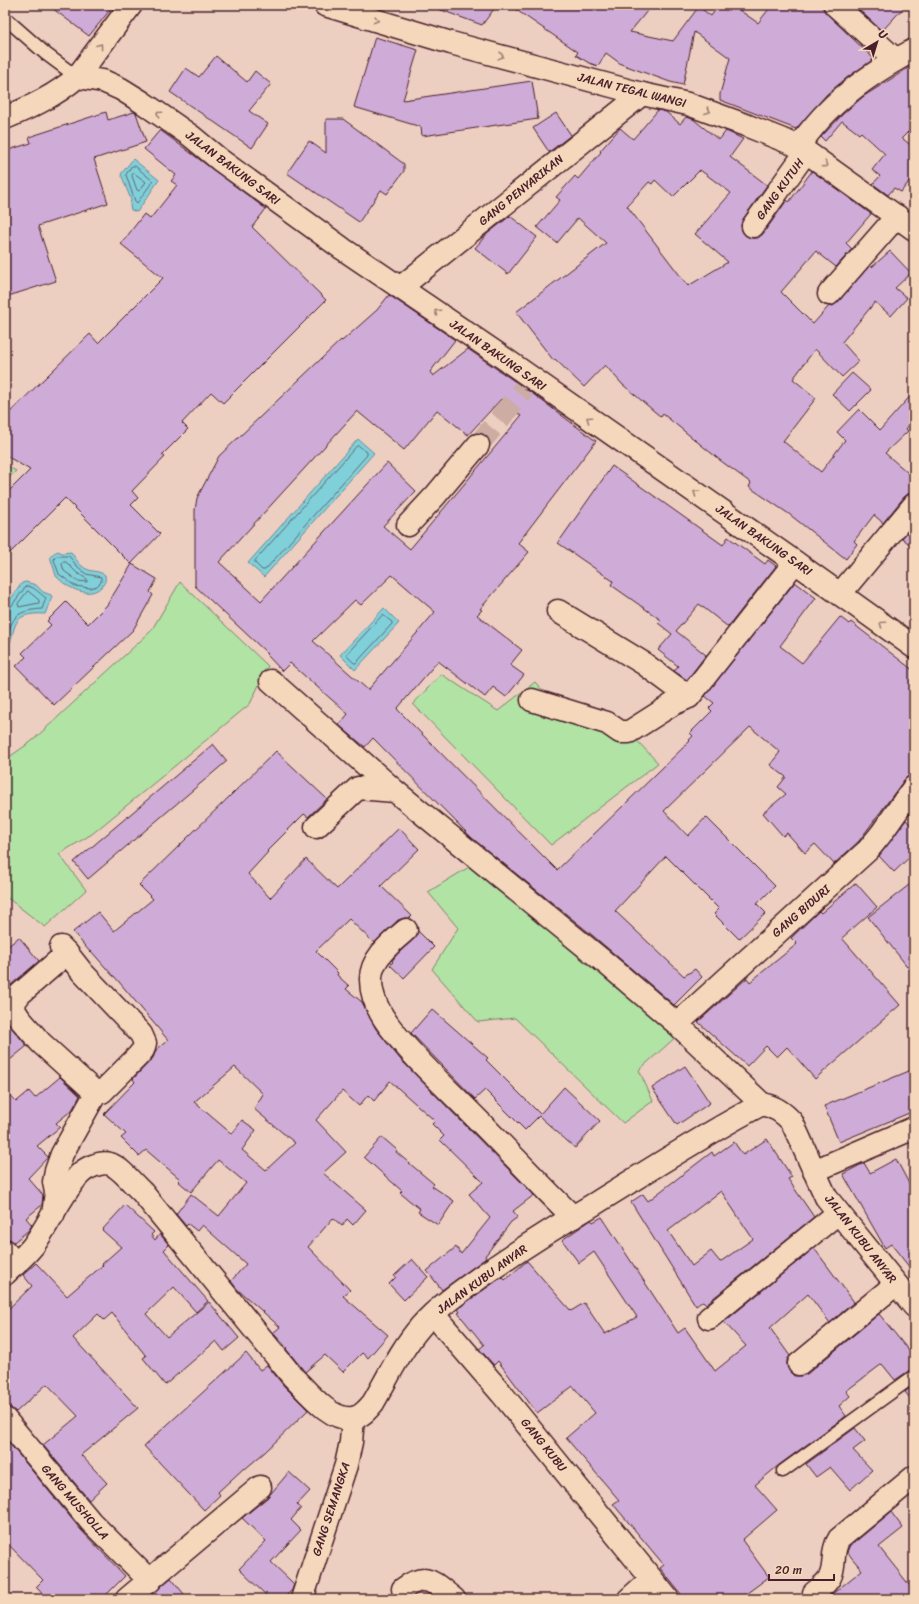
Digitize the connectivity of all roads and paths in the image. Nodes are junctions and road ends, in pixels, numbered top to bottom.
1 (131, 5) edge
2 (325, 5) edge
3 (835, 5) edge
4 (5, 18) edge
5 (905, 55) edge
6 (77, 77) junction
7 (642, 94) junction
8 (5, 118) edge
9 (802, 149) junction
10 (896, 216) junction
11 (753, 226) dead end
12 (914, 229) edge
13 (401, 287) junction
14 (830, 294) dead end
15 (478, 445) tunnel mouth
16 (914, 505) edge
17 (408, 525) dead end
18 (795, 562) junction
19 (840, 594) junction
20 (558, 611) dead end
21 (914, 647) edge
22 (271, 681) dead end
23 (689, 698) junction
24 (532, 700) dead end
25 (914, 788) edge
26 (395, 791) junction
27 (316, 827) dead end
28 (406, 930) dead end
29 (676, 1024) junction
30 (96, 1093) junction
31 (762, 1104) junction
32 (914, 1128) edge
33 (814, 1171) junction
34 (838, 1213) junction
35 (53, 1215) junction
36 (573, 1217) junction
37 (9, 1263) edge
38 (896, 1284) junction
39 (914, 1306) edge
40 (433, 1314) junction
41 (709, 1318) dead end
42 (799, 1364) dead end
43 (914, 1376) edge
44 (354, 1418) junction
45 (5, 1419) edge
46 (783, 1471) dead end
47 (914, 1477) edge
48 (260, 1487) dead end
49 (651, 1580) junction
50 (150, 1581) junction
51 (403, 1588) dead end
52 (814, 1593) dead end
53 (127, 1599) edge
54 (302, 1599) edge
55 (454, 1599) edge
56 (629, 1599) edge
57 (668, 1599) edge

6 -> 1 street
2 -> 7 street, JALAN TEGAL WANGI
3 - 5 street
4 - 6 lane
5 - 9 street, GANG KUTUH
6 - 8 street
13 -> 6 street, JALAN BAKUNG SARI
7 -> 9 street, JALAN TEGAL WANGI
7 - 13 street, GANG PENYARIKAN
9 -> 10 street, JALAN TEGAL WANGI
9 - 11 street, GANG KUTUH
10 - 12 street, JALAN TEGAL WANGI
10 - 14 street
18 -> 13 street, JALAN BAKUNG SARI
15 - 17 street
16 - 19 street
18 - 19 street, JALAN BAKUNG SARI
18 - 23 street
21 -> 19 street, JALAN BAKUNG SARI
20 - 23 street
22 - 26 street
23 - 24 street
25 - 29 street, GANG BIDURI
26 - 27 street
26 - 29 street
28 - 36 street
29 - 31 street
30 - 30 street
30 - 35 street
31 - 33 street, JALAN KUBU ANYAR
31 - 36 street, JALAN KUBU ANYAR
32 - 33 street
33 - 34 street, JALAN KUBU ANYAR
34 - 38 street, JALAN KUBU ANYAR
34 - 41 street
35 - 37 street
35 - 44 street
36 - 40 street, JALAN KUBU ANYAR
38 - 39 street, JALAN KUBU ANYAR
38 - 42 street
40 - 44 street, JALAN KUBU ANYAR
40 - 49 street, GANG KUBU
43 - 46 lane
44 - 54 street, GANG SEMANGKA
45 - 50 street, GANG MUSHOLLA
47 - 52 street
48 - 50 street
49 - 56 street
49 - 57 street, GANG KUBU
50 - 53 street
51 - 55 street

